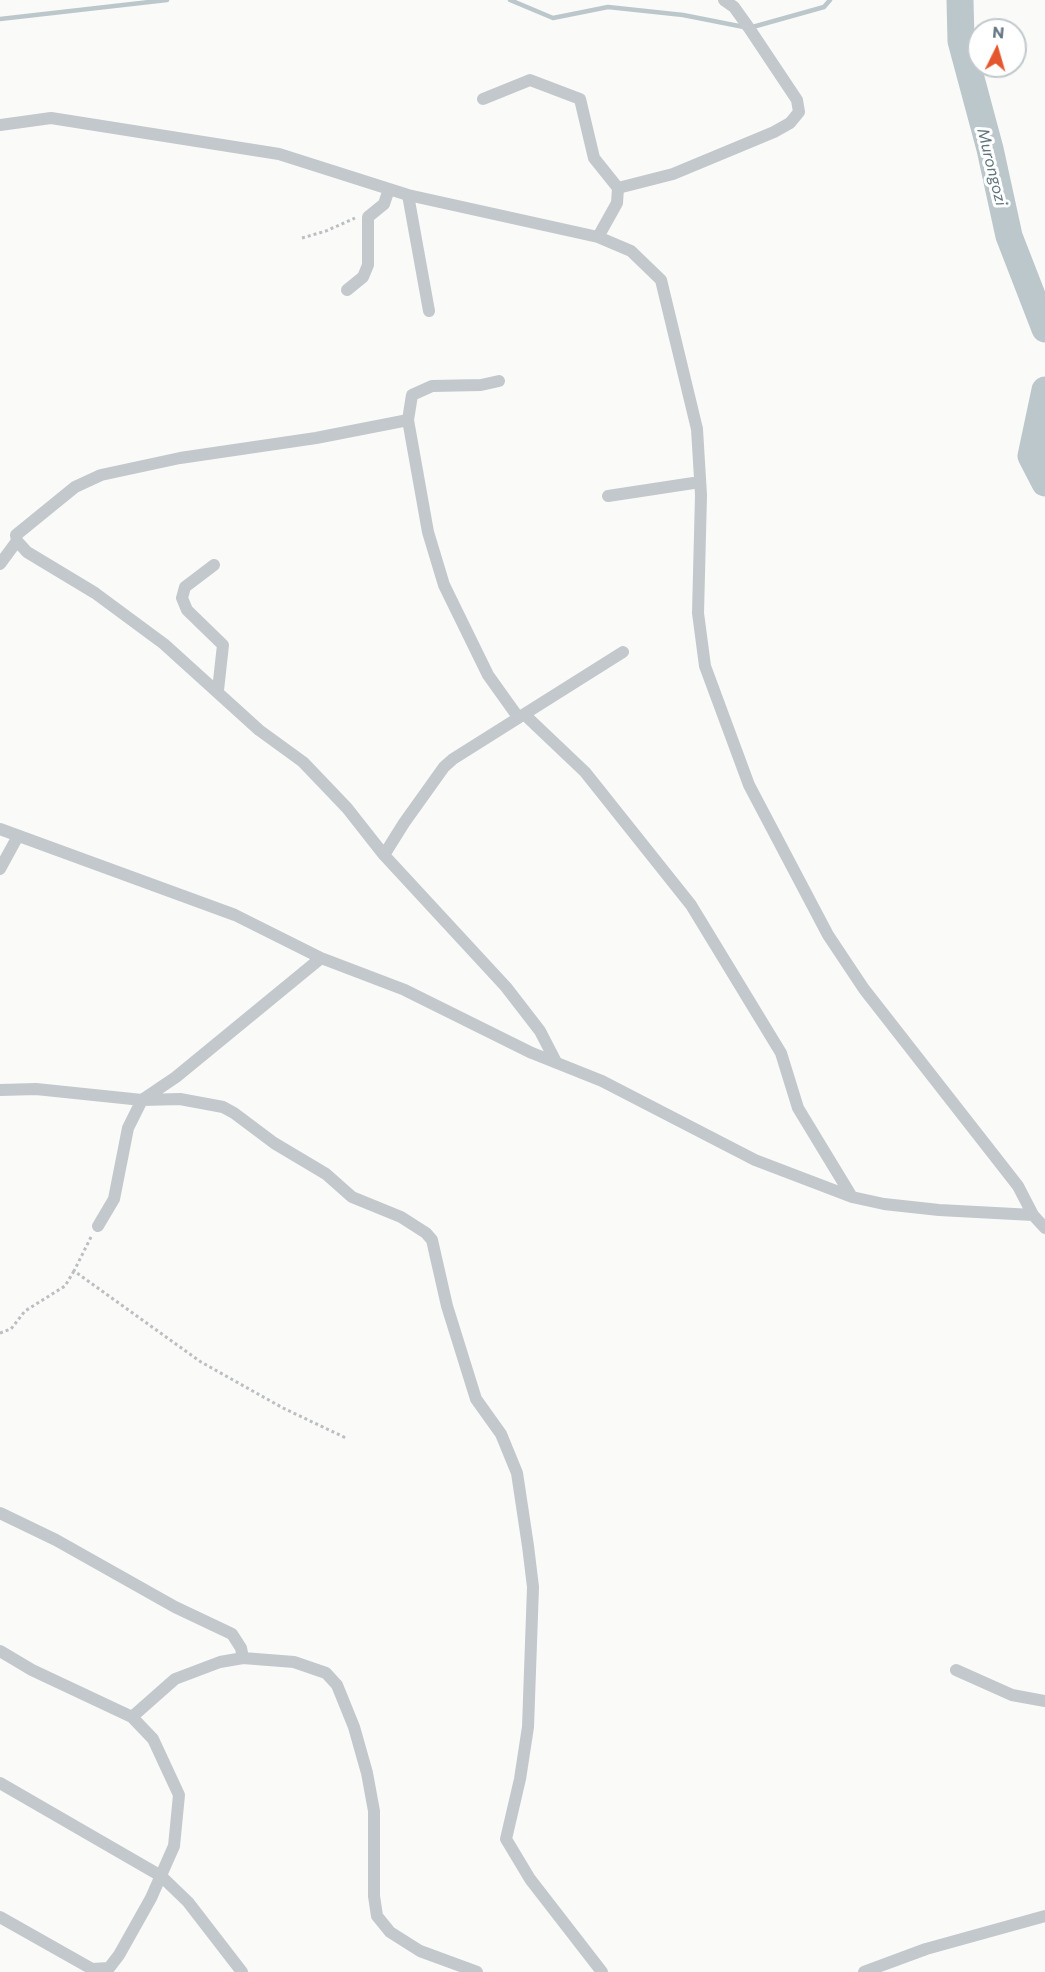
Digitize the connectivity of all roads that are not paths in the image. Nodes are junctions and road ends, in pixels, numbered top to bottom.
1 (724, 0) edge
2 (483, 99) dead end
3 (0, 125) edge
4 (618, 188) junction
5 (389, 189) junction
6 (408, 195) junction
7 (598, 237) junction
8 (348, 290) dead end
9 (429, 311) dead end
10 (499, 381) dead end
11 (408, 420) junction
12 (700, 482) junction
13 (608, 496) dead end
14 (17, 541) junction
15 (0, 564) edge
16 (214, 565) dead end
17 (623, 652) dead end
18 (218, 690) junction
19 (521, 716) junction
20 (0, 829) edge
21 (18, 836) junction
22 (384, 855) junction
23 (0, 869) edge
24 (321, 958) junction
25 (556, 1062) junction
26 (0, 1090) edge
27 (142, 1101) junction
28 (852, 1197) junction
29 (1033, 1215) junction
30 (98, 1226) road end
31 (1045, 1228) edge
32 (0, 1513) edge
33 (0, 1652) edge
34 (243, 1658) junction
35 (956, 1670) dead end
36 (1045, 1701) edge
37 (132, 1717) junction
38 (0, 1783) edge
39 (161, 1876) junction
40 (1045, 1916) edge
41 (0, 1917) edge
42 (111, 1970) edge
43 (242, 1972) edge
44 (477, 1972) edge
45 (602, 1972) edge
46 (864, 1972) edge

1 - 4 street
2 - 4 street
3 - 5 street
4 - 7 street
5 - 6 street
5 - 8 street
6 - 7 street
6 - 9 street
7 - 12 street
10 - 11 street
11 - 14 street
11 - 19 street
12 - 13 street
12 - 29 street
14 - 15 street
14 - 18 street
16 - 18 street
17 - 19 street
18 - 22 street
19 - 22 street
19 - 28 street
20 - 21 street
21 - 23 street
21 - 24 street
22 - 25 street
24 - 25 street
24 - 27 street
25 - 28 street
26 - 27 street
27 - 30 street
27 - 45 street
28 - 29 street
29 - 31 street
32 - 34 street
33 - 37 street
34 - 37 street
34 - 44 street
35 - 36 street
37 - 39 street
38 - 39 street
39 - 42 street
39 - 43 street
40 - 46 street
41 - 42 street

